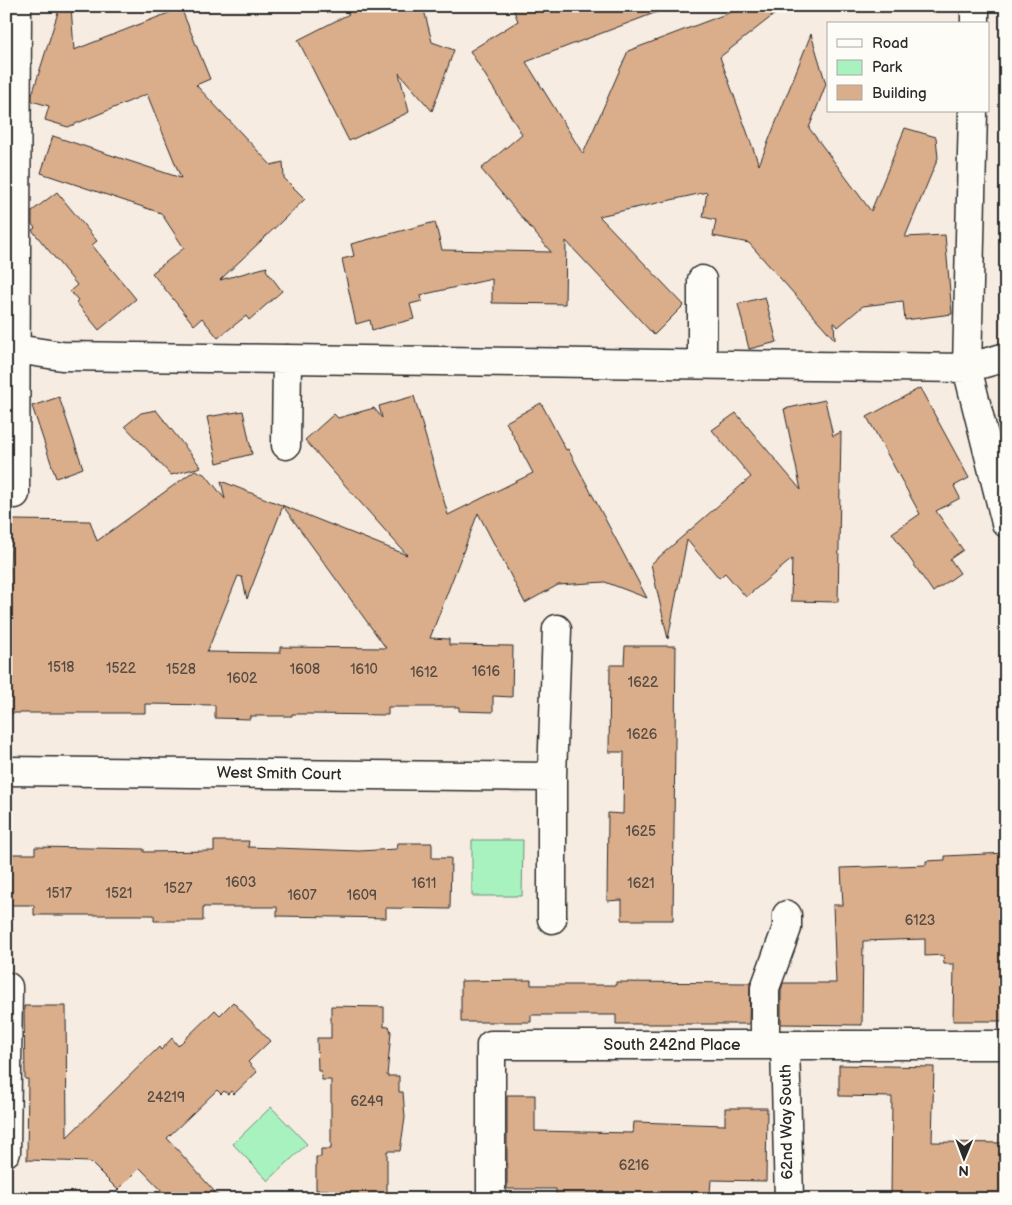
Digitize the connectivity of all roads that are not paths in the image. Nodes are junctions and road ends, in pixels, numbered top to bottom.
1 (17, 6) edge
2 (975, 6) edge
3 (975, 22) edge
4 (973, 112) edge
5 (702, 280) dead end
6 (13, 334) edge
7 (1006, 356) edge
8 (287, 359) junction
9 (702, 364) junction
10 (967, 368) junction
11 (286, 445) dead end
12 (15, 494) dead end
13 (1006, 523) edge
14 (557, 629) dead end
15 (6, 771) edge
16 (552, 777) junction
17 (786, 915) dead end
18 (552, 919) dead end
19 (8, 987) dead end
20 (775, 1045) junction
21 (1006, 1045) edge
22 (6, 1152) edge
23 (491, 1199) edge
24 (789, 1199) edge

1 - 6 street
2 - 3 street
4 - 10 street
5 - 9 street
6 - 8 street
6 - 12 street
7 - 10 street
8 - 9 street
8 - 11 street
9 - 10 street
10 - 13 street
14 - 16 street
15 - 16 street, West Smith Court
16 - 18 street
17 - 20 street, 62nd Way South
19 - 22 street
20 - 21 street, South 242nd Place
20 - 23 street, South 242nd Place
20 - 24 street, 62nd Way South

